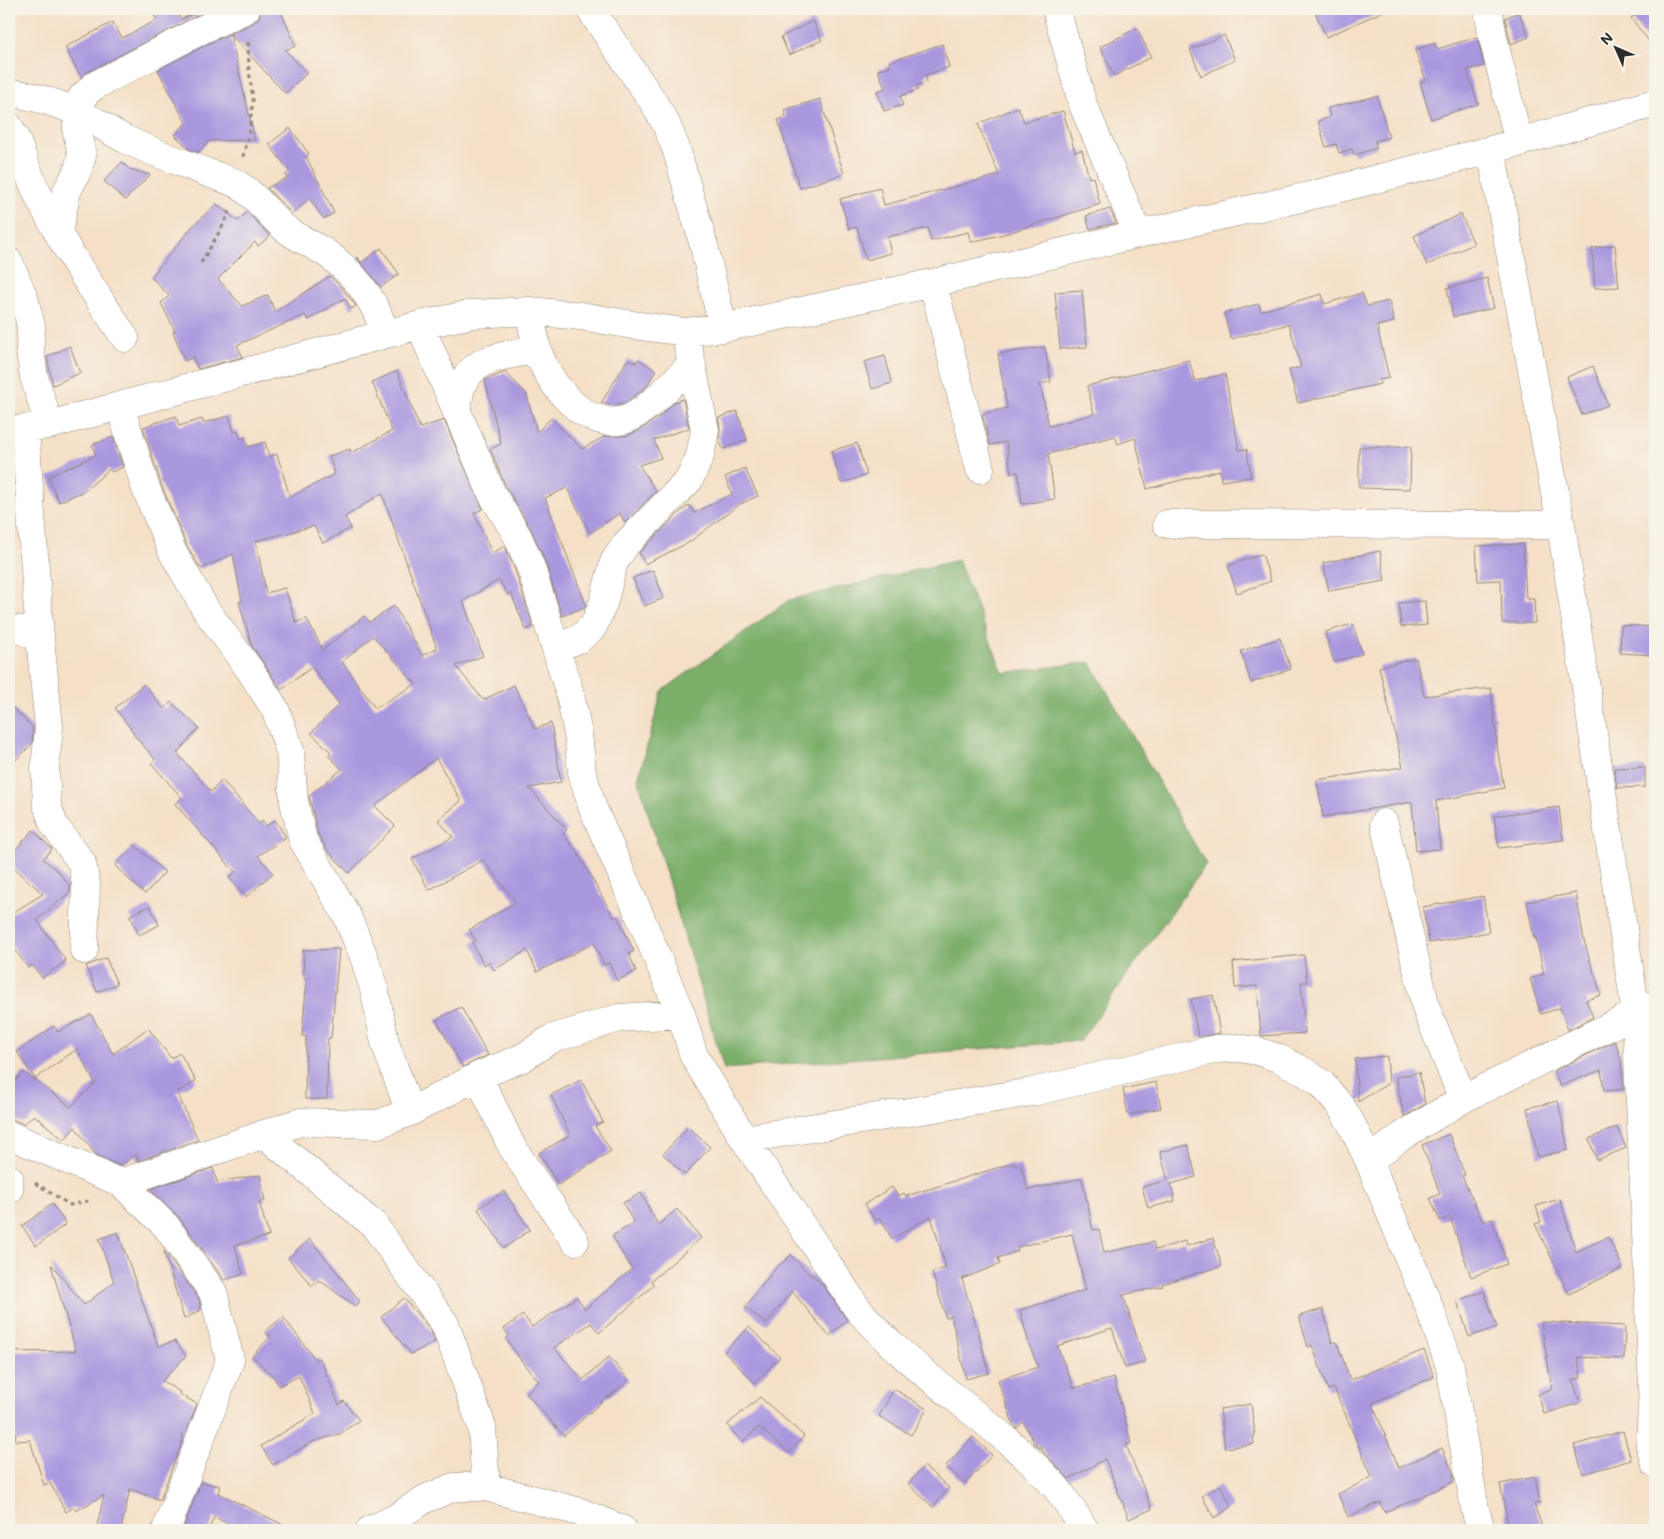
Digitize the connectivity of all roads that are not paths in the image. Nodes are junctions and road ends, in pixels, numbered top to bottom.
1 (590, 9) edge
2 (1056, 9) edge
3 (1488, 9) edge
4 (247, 22) edge
5 (9, 93) edge
6 (1655, 103) edge
7 (78, 112) junction
8 (9, 127) edge
9 (1519, 143) junction
10 (1491, 150) junction
11 (58, 233) junction
12 (1138, 234) junction
13 (9, 262) edge
14 (932, 283) junction
15 (530, 311) junction
16 (420, 325) junction
17 (723, 328) junction
18 (685, 332) junction
19 (385, 334) junction
20 (125, 338) dead end
21 (537, 350) junction
22 (692, 364) junction
23 (120, 406) junction
24 (456, 411) junction
25 (27, 429) edge
26 (980, 469) dead end
27 (1168, 524) dead end
28 (1561, 525) junction
29 (9, 630) edge
30 (40, 638) junction
31 (557, 647) junction
32 (1384, 823) dead end
33 (84, 950) dead end
34 (1645, 1009) edge
35 (680, 1014) junction
36 (478, 1076) junction
37 (1463, 1099) junction
38 (410, 1112) junction
39 (264, 1134) junction
40 (9, 1135) edge
41 (744, 1139) junction
42 (1369, 1161) junction
43 (9, 1178) edge
44 (121, 1183) junction
45 (9, 1190) edge
46 (575, 1241) dead end
47 (1655, 1463) edge
48 (486, 1487) junction
49 (166, 1530) edge
50 (370, 1530) edge
51 (623, 1530) edge
52 (1085, 1530) edge
53 (1481, 1530) edge

1 - 17 street
2 - 12 street
3 - 9 street
4 - 7 street
5 - 7 street
6 - 9 street
7 - 11 street
7 - 19 street
8 - 11 street
9 - 10 street
10 - 12 street
10 - 28 street
11 - 20 street
12 - 14 street
13 - 25 street
14 - 17 street
14 - 26 street
15 - 16 street
15 - 18 street
15 - 21 street
16 - 19 street
16 - 24 street
17 - 18 street
18 - 22 street
19 - 23 street
21 - 22 street
21 - 24 street
22 - 31 street
23 - 25 street
23 - 38 street
24 - 31 street
25 - 30 street
27 - 28 street
28 - 34 street
29 - 30 street
30 - 33 street
31 - 35 street
32 - 37 street
34 - 37 street
34 - 47 street
35 - 36 street
35 - 41 street
36 - 38 street
36 - 46 street
37 - 42 street
38 - 39 street
39 - 44 street
39 - 48 street
40 - 44 street
41 - 42 street
41 - 52 street
42 - 53 street
43 - 45 street
44 - 49 street
48 - 50 street
48 - 51 street

